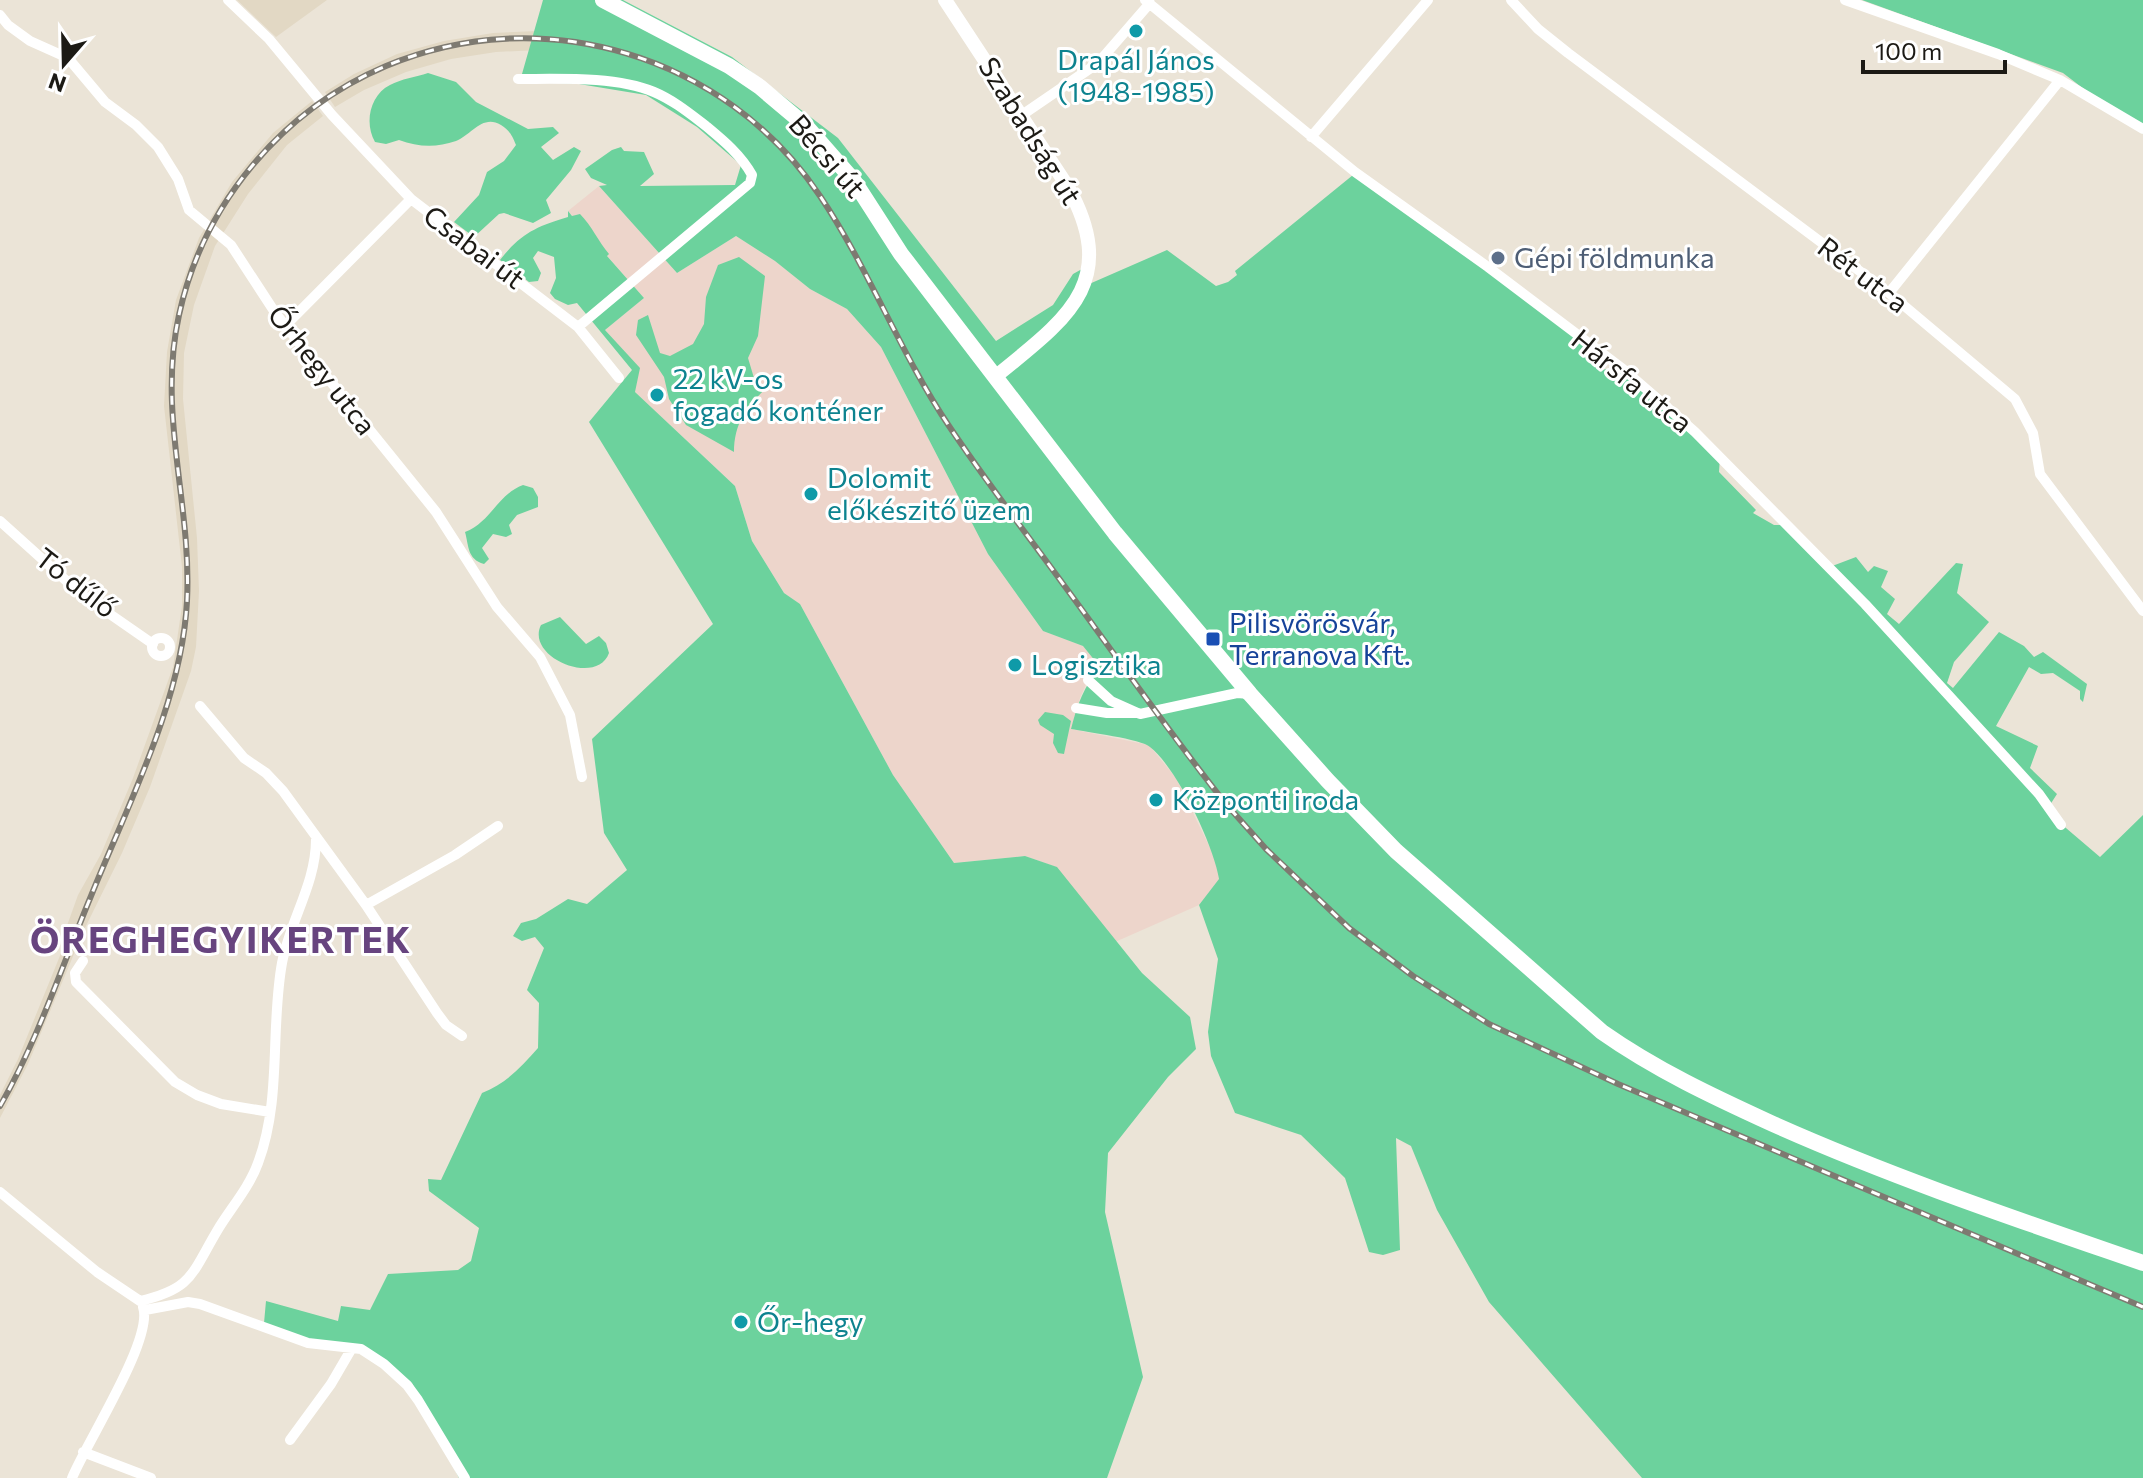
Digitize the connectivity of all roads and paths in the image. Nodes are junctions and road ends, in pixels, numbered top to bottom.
1 (228, 0) edge
2 (603, 0) edge
3 (945, 0) edge
4 (1428, 0) edge
5 (1511, 0) edge
6 (1845, 0) edge
7 (1148, 2) edge
8 (0, 15) edge
9 (518, 79) dead end
10 (2060, 80) junction
11 (1022, 115) junction
12 (2143, 129) edge
13 (1311, 137) junction
14 (411, 199) junction
15 (1889, 293) junction
16 (285, 326) junction
17 (578, 327) junction
18 (995, 377) junction
19 (619, 378) dead end
20 (0, 521) edge
21 (2143, 611) edge
22 (153, 644) dead end
23 (1231, 671) junction
24 (1088, 680) dead end
25 (1250, 694) junction
26 (1220, 696) junction
27 (200, 706) dead end
28 (1076, 708) dead end
29 (1140, 714) junction
30 (582, 777) dead end
31 (2061, 825) dead end
32 (498, 826) dead end
33 (316, 839) junction
34 (366, 905) junction
35 (83, 961) dead end
36 (462, 1036) dead end
37 (270, 1112) junction
38 (0, 1192) edge
39 (2143, 1263) edge
40 (142, 1306) junction
41 (352, 1348) junction
42 (290, 1440) dead end
43 (83, 1452) junction
44 (72, 1478) edge
45 (151, 1478) edge
46 (465, 1478) edge

1 - 14 street, Csabai út
2 - 18 main road, Bécsi út
3 - 11 main road, Szabadság út
4 - 13 street
5 - 15 street, Rét utca
6 - 10 street
7 - 11 street
7 - 13 street, Hársfa utca
8 - 16 street, Őrhegy utca
9 - 17 street
10 - 12 street
10 - 15 street
11 - 18 main road, Szabadság út
13 - 31 street, Hársfa utca
14 - 16 street
14 - 17 street, Csabai út
15 - 21 street, Rét utca
16 - 30 street, Őrhegy utca
17 - 19 street, Csabai út
18 - 23 main road, Bécsi út
20 - 22 street, Tó dűlő
23 - 25 main road, Bécsi út
23 - 26 street
24 - 29 street
25 - 26 street
25 - 39 main road, Bécsi út
26 - 29 street
27 - 33 street
28 - 29 street
32 - 34 street
33 - 34 street
33 - 37 street
34 - 36 street
35 - 37 street
37 - 40 street
38 - 40 street
40 - 41 street
40 - 43 street
41 - 42 street
41 - 46 street
43 - 44 street
43 - 45 street

